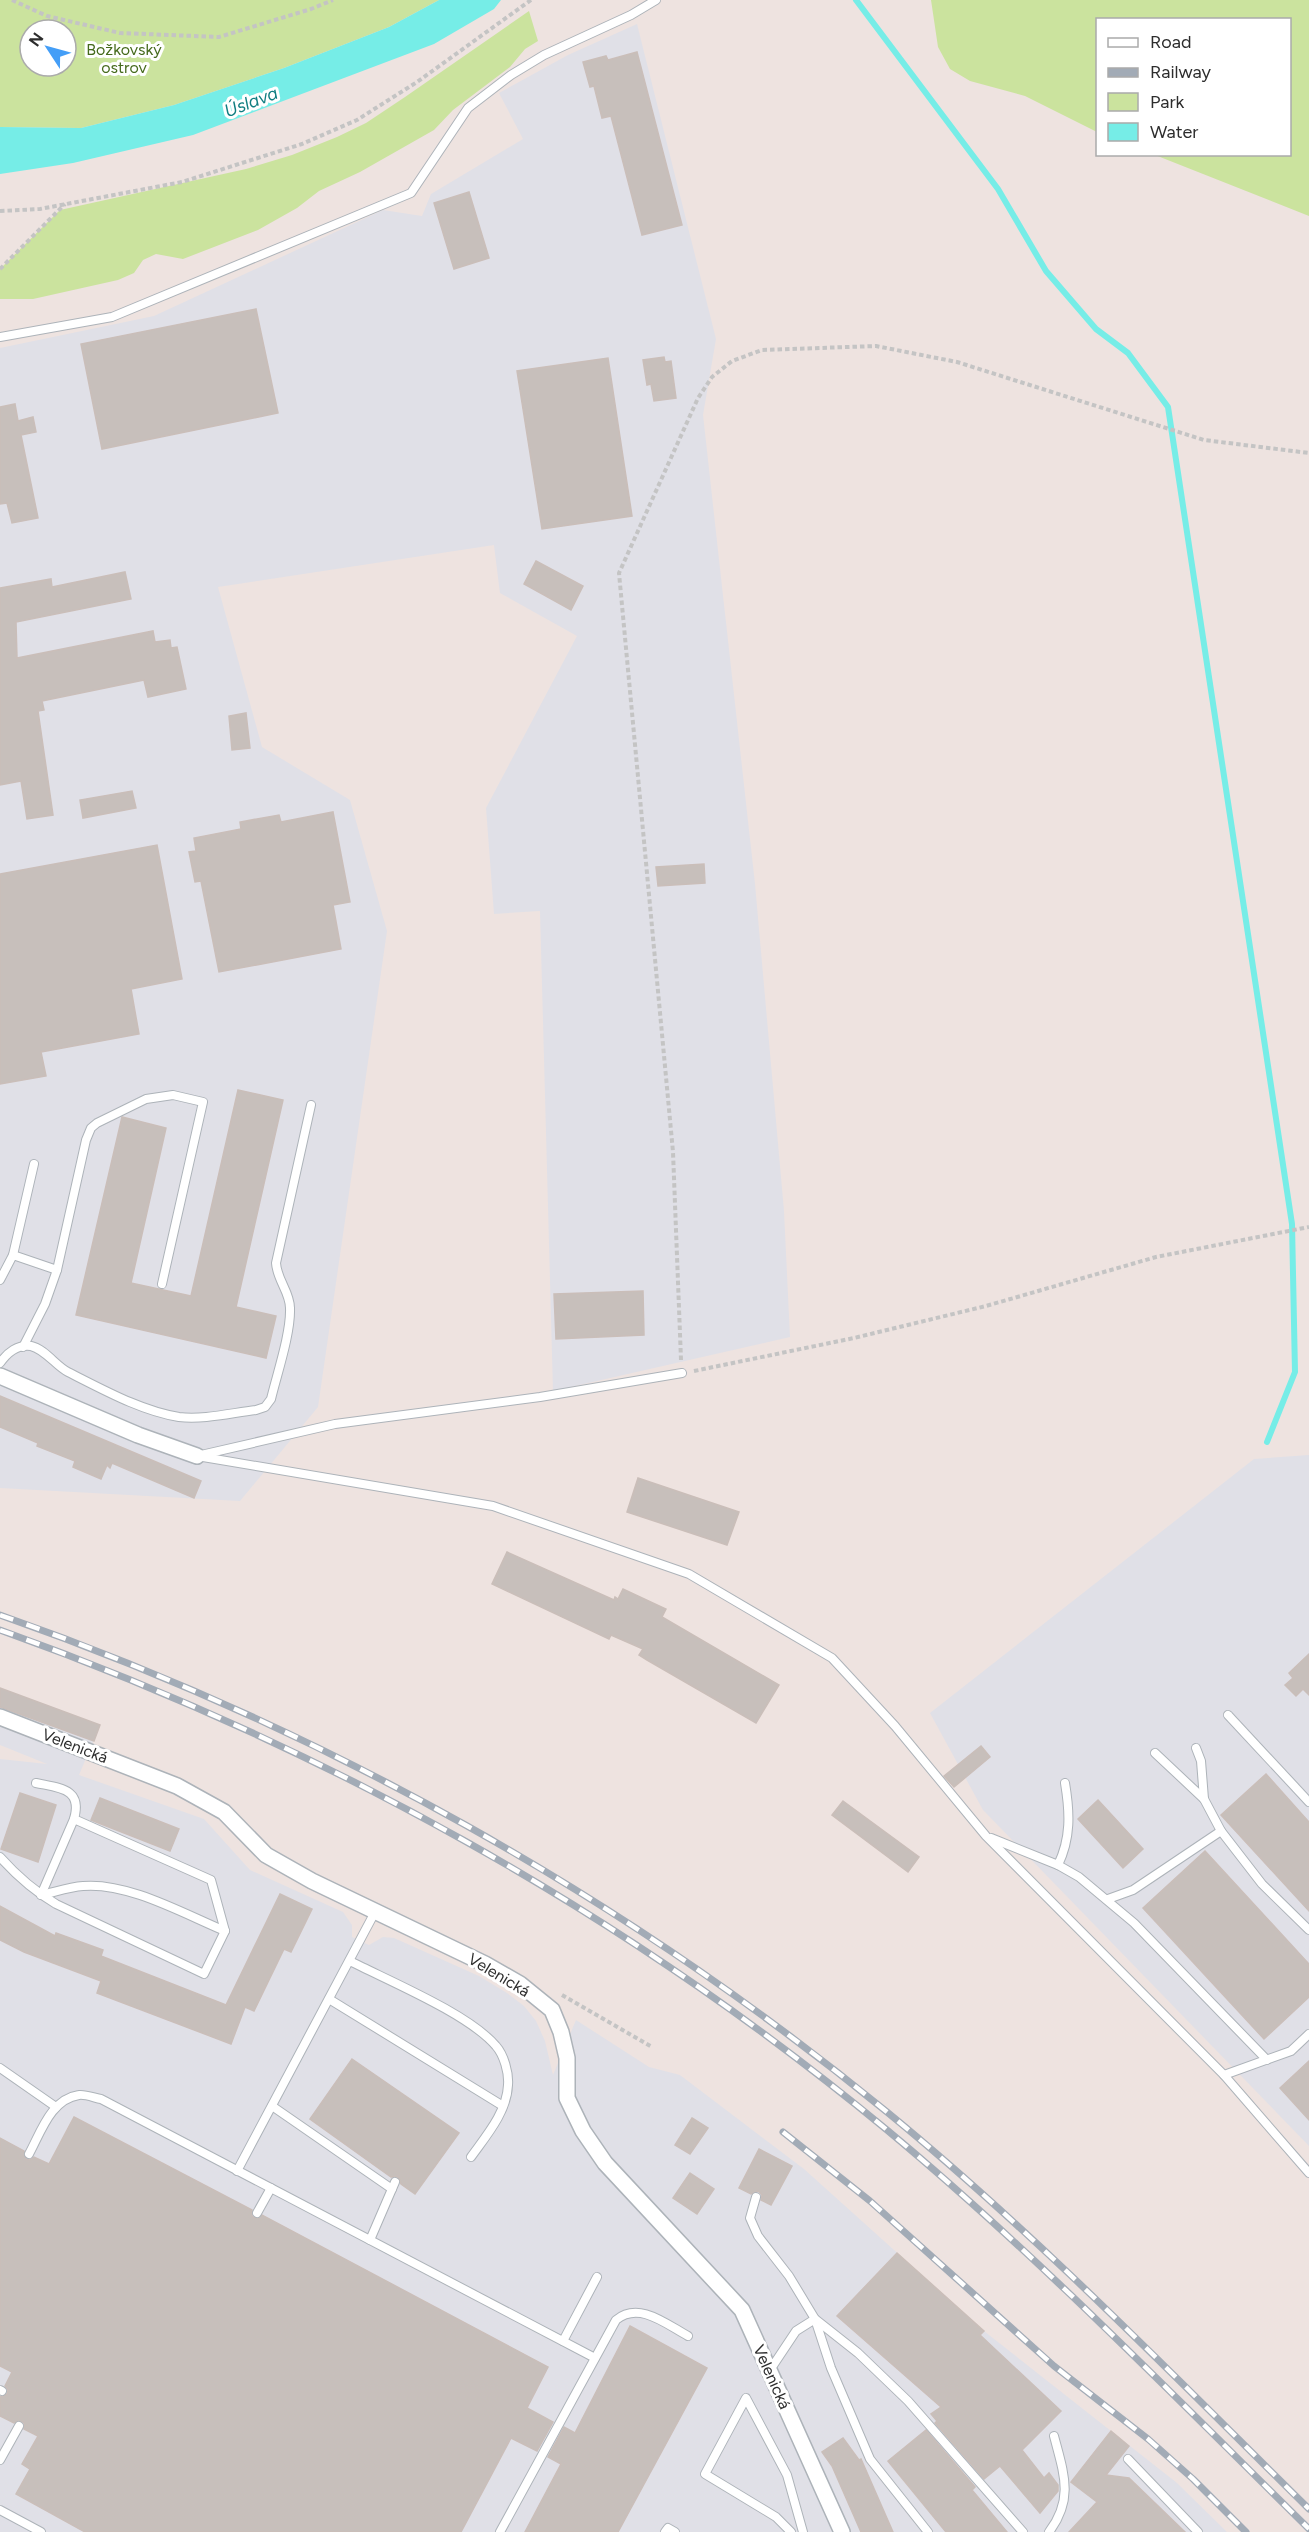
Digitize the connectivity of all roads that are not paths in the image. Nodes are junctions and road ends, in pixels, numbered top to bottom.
1 (656, 0) edge
2 (0, 337) edge
3 (311, 1105) dead end
4 (34, 1164) dead end
5 (13, 1255) junction
6 (57, 1270) junction
7 (0, 1280) edge
8 (162, 1284) dead end
9 (23, 1347) junction
10 (0, 1363) edge
11 (682, 1373) road end
12 (0, 1376) edge
13 (197, 1456) junction
14 (1228, 1715) dead end
15 (0, 1717) edge
16 (1196, 1748) dead end
17 (1155, 1753) dead end
18 (36, 1783) dead end
19 (1065, 1784) dead end
20 (1204, 1799) junction
21 (1309, 1802) edge
22 (74, 1819) junction
23 (1221, 1831) junction
24 (986, 1836) junction
25 (0, 1857) edge
26 (1058, 1865) junction
27 (41, 1895) junction
28 (1108, 1899) junction
29 (375, 1912) junction
30 (1309, 1930) edge
31 (225, 1931) junction
32 (350, 1961) junction
33 (329, 1999) junction
34 (1309, 2034) edge
35 (1267, 2060) junction
36 (0, 2068) edge
37 (1224, 2075) junction
38 (272, 2106) junction
39 (503, 2106) junction
40 (56, 2107) junction
41 (329, 2133) dead end
42 (323, 2142) junction
43 (29, 2154) dead end
44 (471, 2157) dead end
45 (1307, 2169) edge
46 (237, 2171) junction
47 (271, 2188) junction
48 (756, 2197) dead end
49 (257, 2213) dead end
50 (370, 2240) junction
51 (597, 2277) dead end
52 (815, 2319) junction
53 (688, 2336) dead end
54 (563, 2341) junction
55 (595, 2358) junction
56 (770, 2371) junction
57 (19, 2426) dead end
58 (1054, 2436) dead end
59 (1128, 2459) dead end
60 (0, 2460) edge
61 (0, 2510) edge
62 (41, 2532) edge
63 (500, 2532) edge
64 (665, 2532) edge
65 (675, 2532) edge
66 (791, 2532) edge
67 (803, 2532) edge
68 (842, 2532) edge
69 (928, 2532) edge
70 (1023, 2532) edge
71 (1048, 2532) edge
72 (1198, 2532) edge

1 - 2 lane
3 - 9 lane
4 - 5 lane
5 - 6 lane
5 - 7 lane
6 - 8 lane
6 - 9 lane
9 - 10 lane
11 - 13 lane
12 - 13 street
13 - 24 lane
14 - 21 lane
15 - 29 street, Velenická
16 - 20 lane
17 - 20 lane
18 - 22 lane
19 - 26 lane
20 - 23 lane
22 - 27 lane
22 - 31 lane
23 - 28 lane
23 - 30 lane
24 - 26 lane
24 - 37 lane
25 - 27 lane
26 - 28 lane
27 - 31 lane
27 - 31 lane
28 - 35 lane
29 - 32 lane
29 - 56 street, Velenická
32 - 33 lane
32 - 39 lane
33 - 38 lane
33 - 39 lane
34 - 35 lane
35 - 37 lane
36 - 40 lane
37 - 45 lane
38 - 42 lane
38 - 46 lane
39 - 44 lane
40 - 43 lane
40 - 46 lane
41 - 42 lane
42 - 50 lane
46 - 47 lane
47 - 49 lane
47 - 50 lane
48 - 52 lane
50 - 54 lane
51 - 54 lane
52 - 56 lane
52 - 69 lane
52 - 70 lane
53 - 55 lane
54 - 55 lane
55 - 63 lane
56 - 68 street, Velenická
57 - 60 lane
58 - 71 lane
59 - 72 lane
61 - 62 lane
64 - 65 lane
66 - 67 lane

